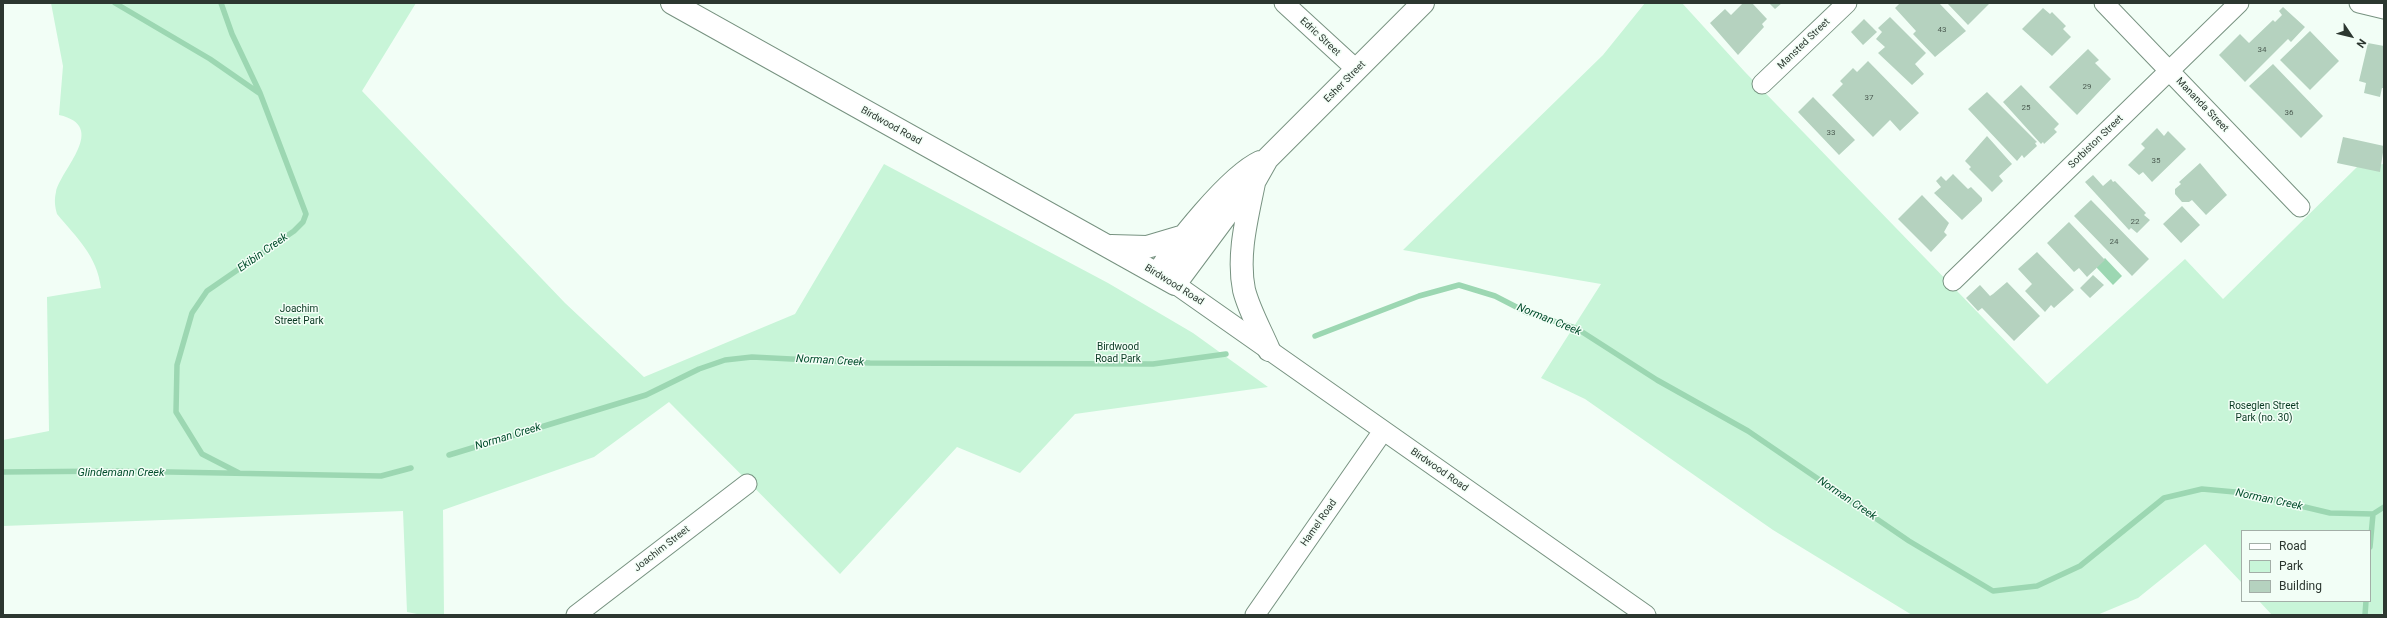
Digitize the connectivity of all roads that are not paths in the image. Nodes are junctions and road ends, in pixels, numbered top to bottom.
1 (672, 3) edge
2 (1284, 3) edge
3 (1423, 3) edge
4 (1847, 3) edge
5 (2104, 3) edge
6 (2239, 3) edge
7 (2359, 3) edge
8 (2384, 9) edge
9 (1357, 70) junction
10 (2169, 70) junction
11 (1762, 84) dead end
12 (1267, 159) junction
13 (1254, 182) junction
14 (2300, 207) dead end
15 (1184, 236) junction
16 (1103, 244) junction
17 (1166, 279) junction
18 (1953, 281) dead end
19 (1269, 350) junction
20 (1383, 431) junction
21 (747, 484) dead end
22 (576, 615) edge
23 (1255, 615) edge
24 (1646, 615) edge

1 - 16 main road, Birdwood Road
2 - 9 street, Edric Street
3 - 9 main road, Esher Street
4 - 11 street, Mansted Street
5 - 10 street, Mananda Street
6 - 10 street, Sorbiston Street
7 - 8 street
9 - 12 main road, Esher Street
10 - 14 street, Mananda Street
10 - 18 street, Sorbiston Street
12 - 13 main road, Esher Street
12 - 15 main road, Esher Street
13 - 17 main road, Esher Street
13 - 19 main road
15 - 16 main road
15 - 17 main road, Esher Street
16 - 17 main road, Birdwood Road
17 - 19 street, Birdwood Road
19 - 20 street, Birdwood Road
20 - 23 street, Hamel Road
20 - 24 street, Birdwood Road
21 - 22 street, Joachim Street

